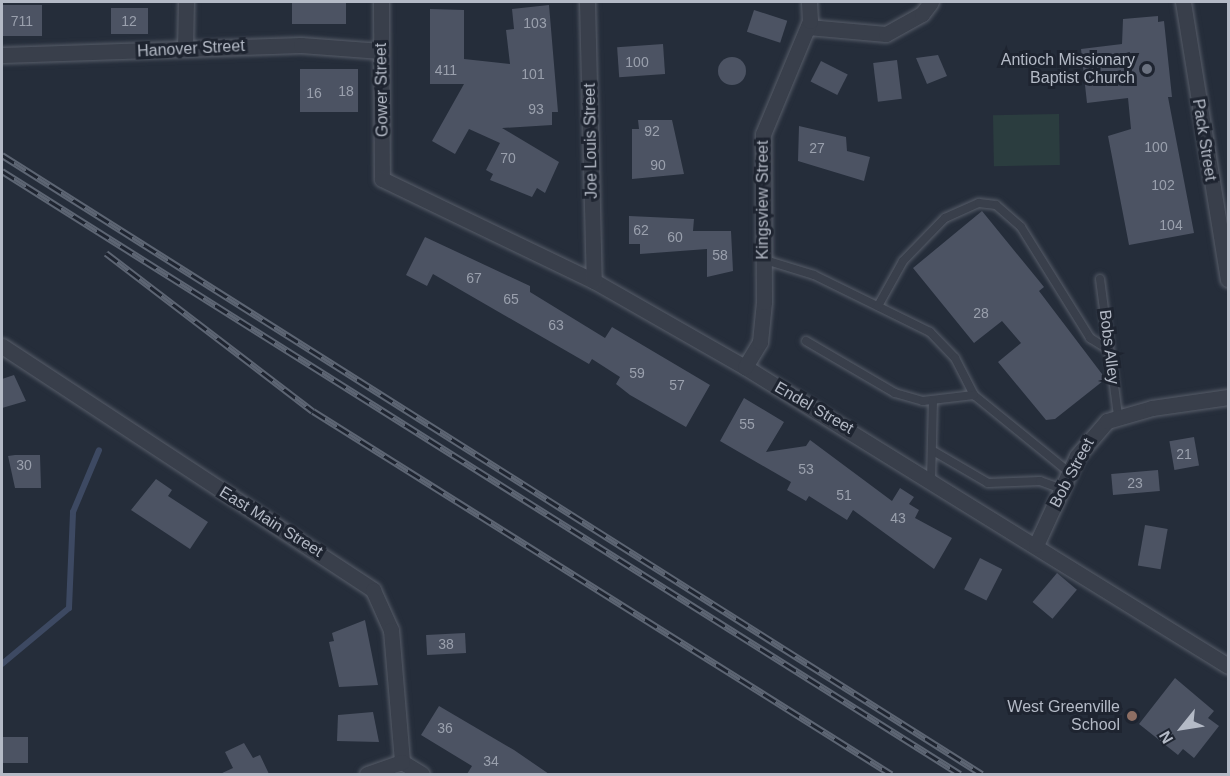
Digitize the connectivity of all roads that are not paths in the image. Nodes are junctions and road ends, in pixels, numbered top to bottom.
1 (186, 2) edge
2 (381, 2) edge
3 (587, 2) edge
4 (809, 2) edge
5 (931, 2) edge
6 (1183, 2) edge
7 (808, 27) junction
8 (185, 48) junction
9 (381, 51) junction
10 (2, 55) edge
11 (382, 179) joint
12 (762, 259) junction
13 (1100, 279) dead end
14 (1228, 279) edge
15 (594, 281) junction
16 (878, 306) junction
17 (806, 341) dead end
18 (2, 346) edge
19 (1109, 350) junction
20 (745, 367) junction
21 (974, 395) junction
22 (1228, 397) edge
23 (933, 401) junction
24 (1118, 416) junction
25 (935, 453) junction
26 (1070, 472) junction
27 (932, 481) junction
28 (1062, 489) junction
29 (1036, 545) junction
30 (1228, 666) edge
31 (402, 762) junction
32 (367, 774) edge
33 (422, 774) edge

1 - 8 street
2 - 9 street, Gower Street
3 - 15 street, Joe Louis Street
4 - 7 street, Kingsview Street
5 - 7 street
6 - 14 street, Pack Street
7 - 12 street, Kingsview Street
8 - 9 street, Hanover Street
8 - 10 street, Hanover Street
9 - 11 street, Gower Street
11 - 15 street, Endel Street
12 - 16 lane
12 - 20 street, Kingsview Street
13 - 19 lane, Bobs Alley
15 - 20 street, Endel Street
16 - 19 lane
16 - 21 lane
17 - 23 lane
18 - 31 street, East Main Street
19 - 24 lane, Bobs Alley
20 - 27 street, Endel Street
21 - 23 lane
21 - 26 lane
22 - 24 street, Bob Street
23 - 25 lane
24 - 26 street, Bob Street
25 - 27 lane
25 - 28 lane
26 - 28 street, Bob Street
27 - 29 street, Endel Street
28 - 29 street, Bob Street
29 - 30 street, Endel Street
31 - 32 street
31 - 33 street

